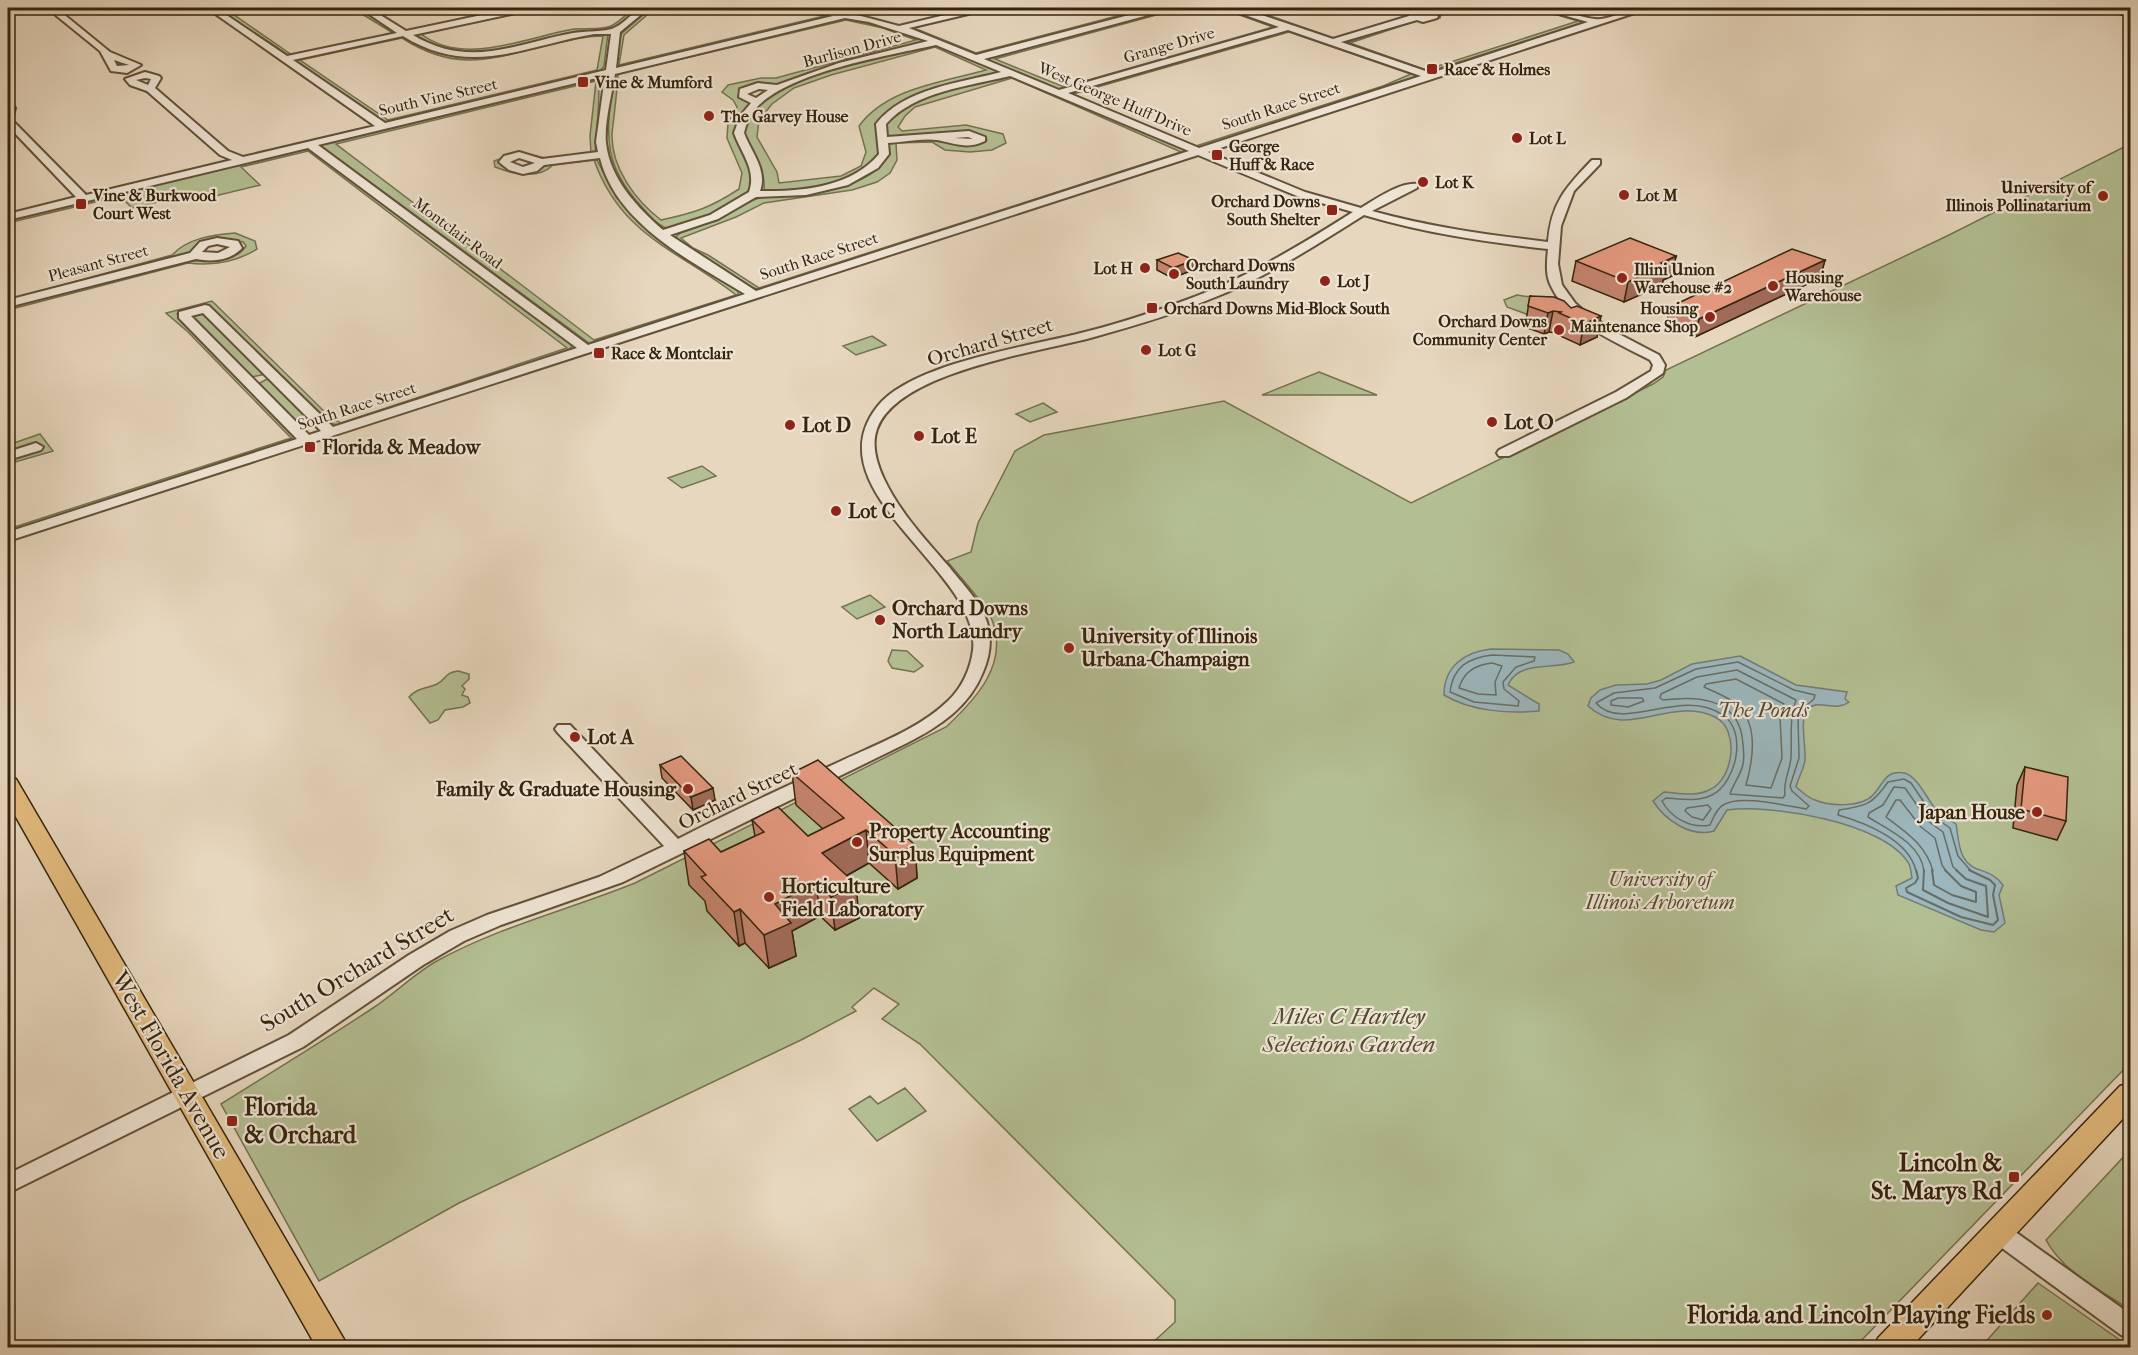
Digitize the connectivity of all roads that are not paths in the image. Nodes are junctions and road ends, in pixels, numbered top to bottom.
1 (51, 8) edge
2 (211, 8) edge
3 (364, 8) edge
4 (518, 8) edge
5 (645, 8) edge
6 (804, 8) edge
7 (876, 8) edge
8 (982, 8) edge
9 (1164, 8) edge
10 (1234, 8) edge
11 (1264, 8) edge
12 (1548, 8) edge
13 (1641, 8) edge
14 (2105, 8) edge
15 (1247, 12) junction
16 (2130, 13) edge
17 (845, 15) junction
18 (1416, 17) dead end
19 (1596, 22) junction
20 (1288, 27) junction
21 (900, 28) junction
22 (616, 31) junction
23 (407, 33) junction
24 (937, 42) junction
25 (1333, 42) junction
26 (109, 56) dead end
27 (976, 58) junction
28 (285, 59) junction
29 (610, 72) junction
30 (1010, 73) junction
31 (1430, 76) junction
32 (777, 88) junction
33 (150, 89) dead end
34 (1058, 93) junction
35 (757, 102) junction
36 (8, 105) edge
37 (8, 120) edge
38 (382, 126) junction
39 (936, 137) dead end
40 (884, 140) junction
41 (310, 144) junction
42 (1196, 151) junction
43 (603, 155) junction
44 (237, 162) junction
45 (541, 162) dead end
46 (1596, 162) dead end
47 (1413, 186) dead end
48 (754, 194) junction
49 (84, 199) junction
50 (1361, 213) junction
51 (8, 217) edge
52 (662, 234) junction
53 (1554, 246) junction
54 (196, 255) dead end
55 (755, 295) junction
56 (8, 304) edge
57 (586, 349) junction
58 (272, 374) junction
59 (249, 381) junction
60 (330, 432) junction
61 (306, 440) junction
62 (36, 447) dead end
63 (1504, 453) dead end
64 (8, 456) edge
65 (8, 537) edge
66 (564, 729) dead end
67 (9, 788) edge
68 (676, 848) junction
69 (188, 1094) junction
70 (2130, 1094) edge
71 (8, 1184) edge
72 (1999, 1233) junction
73 (2130, 1327) edge
74 (334, 1347) edge
75 (1889, 1347) edge

1 - 26 street
2 - 28 street
3 - 23 street
4 - 23 street
5 - 22 street
6 - 17 street, West George Huff Drive
7 - 17 street, South Vine Street
8 - 21 street, Burlison Drive
9 - 27 street
10 - 15 street
11 - 15 street
12 - 19 street
13 - 19 street, South Race Street
14 - 16 main road
15 - 20 street
17 - 21 street, West George Huff Drive
17 - 29 street, South Vine Street
18 - 25 street
19 - 31 street, South Race Street
20 - 25 street
20 - 34 street, Grange Drive
21 - 24 street, West George Huff Drive
22 - 23 street
22 - 29 street
23 - 28 street
24 - 27 street, West George Huff Drive
24 - 32 street, Burlison Drive
25 - 31 street
27 - 30 street, West George Huff Drive
28 - 38 street
29 - 38 street, South Vine Street
29 - 43 street
30 - 34 street, West George Huff Drive
30 - 40 street
31 - 42 street, South Race Street
32 - 35 street, Burlison Drive
32 - 35 street, Burlison Drive
33 - 44 street
34 - 42 street, West George Huff Drive
35 - 48 street, Burlison Drive
36 - 37 street
37 - 49 street
38 - 41 street, South Vine Street
39 - 40 street
40 - 48 street
41 - 44 street, South Vine Street
41 - 57 street, Montclair Road
42 - 50 street, West George Huff Drive
42 - 55 street, South Race Street
43 - 45 street
43 - 52 street
44 - 49 street, South Vine Street
46 - 53 street
47 - 50 street, Orchard Street
48 - 52 street
49 - 51 street, South Vine Street
50 - 53 street, West George Huff Drive
50 - 68 street, Orchard Street
52 - 55 street
53 - 63 street
54 - 56 street, Pleasant Street
55 - 57 street, South Race Street
57 - 60 street, South Race Street
58 - 59 street
58 - 59 street
58 - 60 street
59 - 61 street
60 - 61 street, South Race Street
61 - 65 street, South Race Street
62 - 64 street
66 - 68 street
67 - 69 main road, West Florida Avenue
68 - 69 street, South Orchard Street
69 - 71 street, South Orchard Street
69 - 74 main road, West Florida Avenue
70 - 72 main road
72 - 73 street
72 - 75 main road

